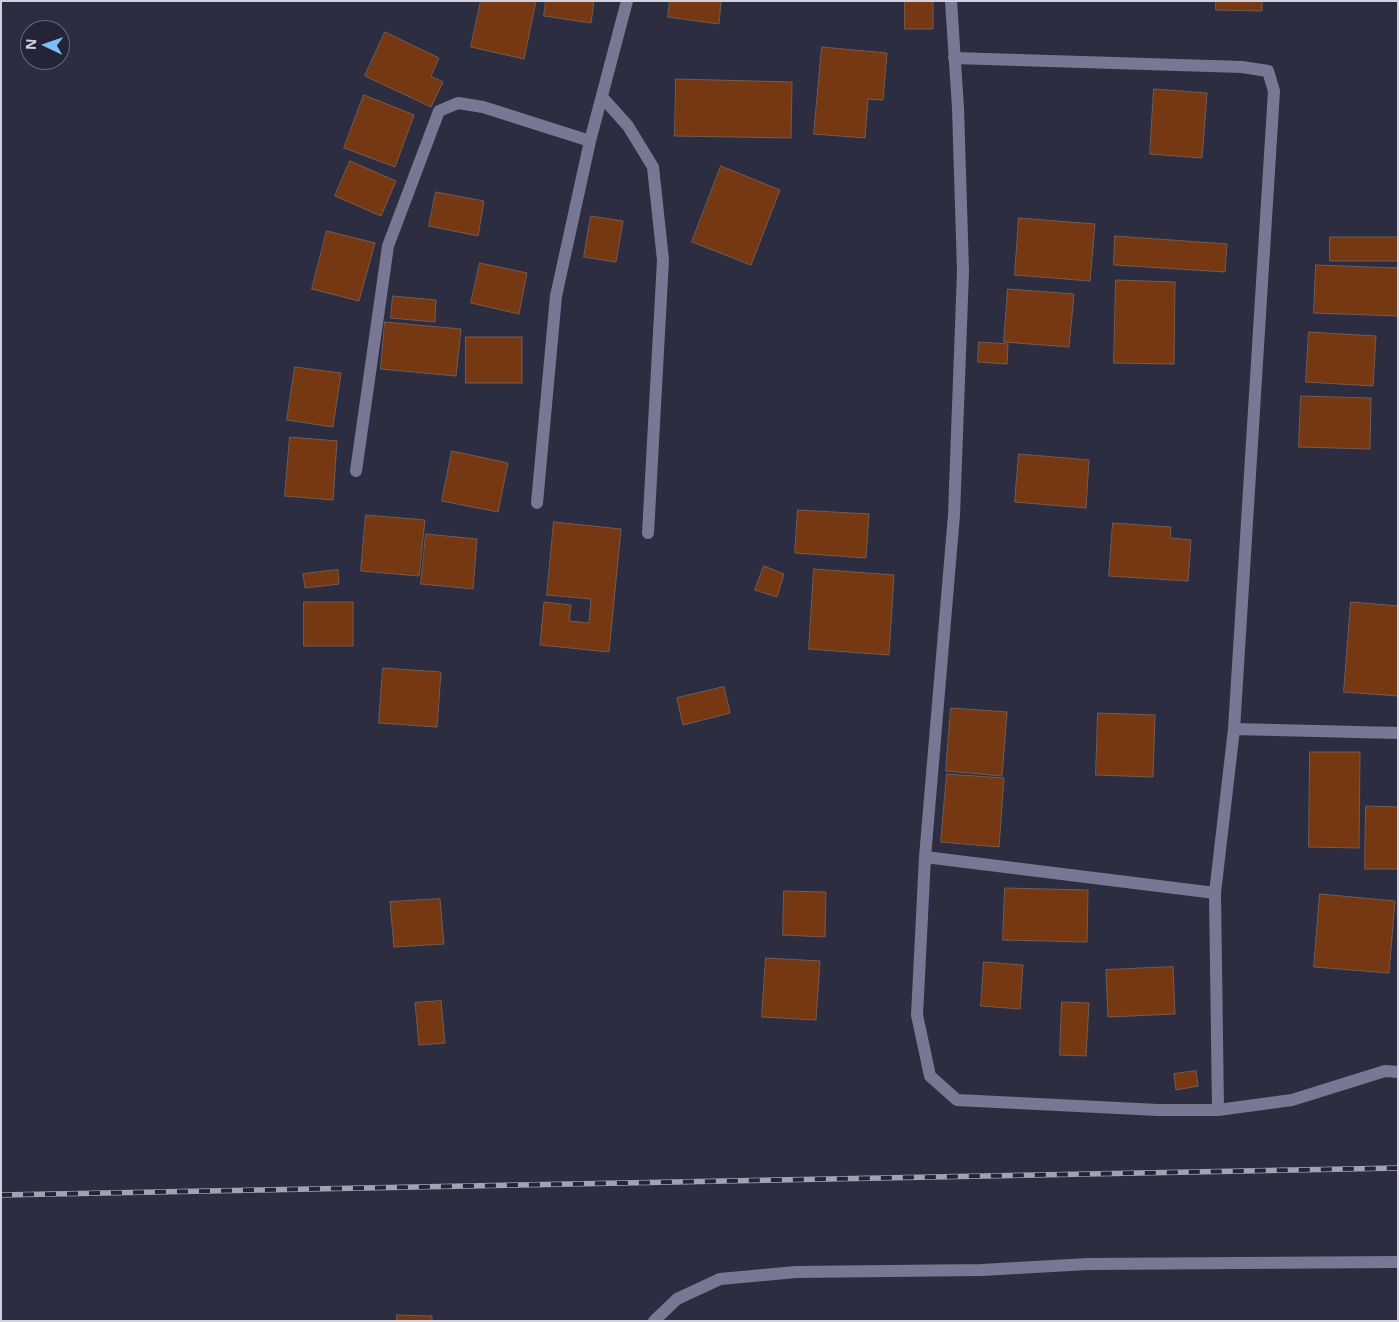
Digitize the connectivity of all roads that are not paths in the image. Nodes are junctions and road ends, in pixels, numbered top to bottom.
1 (627, 1) edge
2 (951, 1) edge
3 (954, 58) junction
4 (602, 97) junction
5 (590, 141) junction
6 (356, 471) dead end
7 (538, 503) dead end
8 (648, 533) dead end
9 (1234, 729) junction
10 (1398, 733) edge
11 (925, 857) junction
12 (1215, 893) junction
13 (1398, 1072) edge
14 (1218, 1110) junction
15 (1398, 1262) edge
16 (654, 1321) edge

1 - 4 street
2 - 3 street
3 - 9 street
3 - 11 street
4 - 5 street
4 - 8 street
5 - 6 street
5 - 7 street
9 - 10 street
9 - 12 street
11 - 12 street
11 - 14 street
12 - 14 street
13 - 14 street
15 - 16 street

